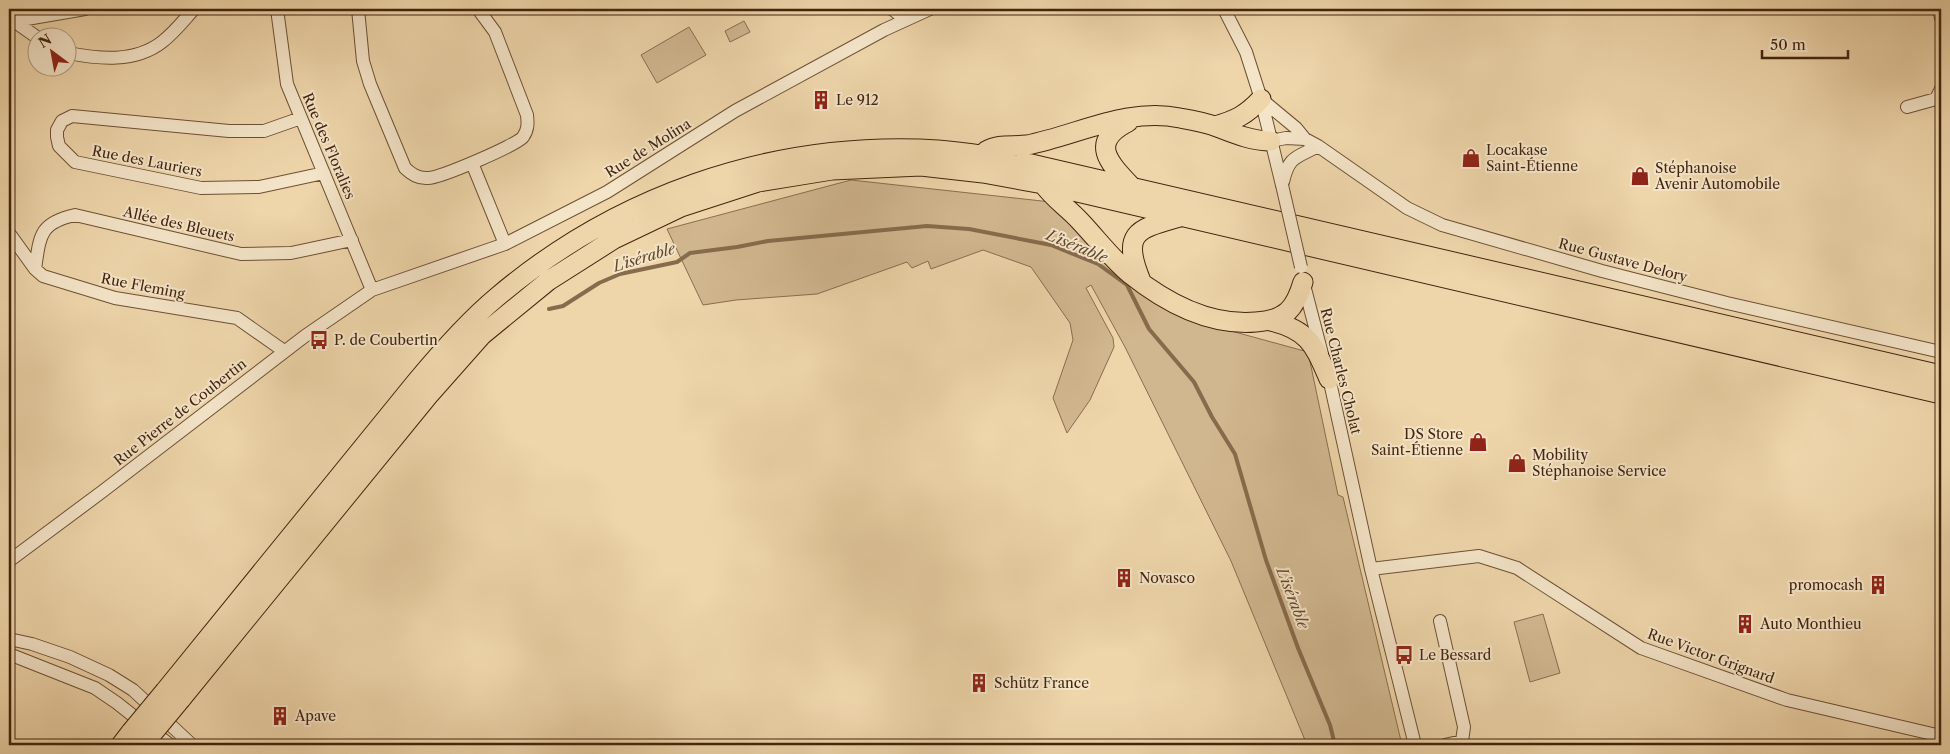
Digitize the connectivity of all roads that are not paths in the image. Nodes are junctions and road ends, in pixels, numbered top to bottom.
1 (85, 9) edge
2 (194, 9) edge
3 (277, 9) edge
4 (358, 9) edge
5 (478, 9) edge
6 (892, 9) edge
7 (930, 9) edge
8 (1224, 9) edge
9 (1939, 9) edge
10 (1941, 18) edge
11 (12, 19) edge
12 (906, 19) junction
13 (28, 31) edge
14 (78, 55) edge
15 (1941, 89) edge
16 (1261, 99) junction
17 (1907, 107) dead end
18 (1138, 117) junction
19 (301, 118) junction
20 (1215, 126) junction
21 (1305, 139) junction
22 (1272, 141) junction
23 (1318, 146) junction
24 (980, 154) junction
25 (472, 163) junction
26 (324, 173) junction
27 (1043, 184) junction
28 (1282, 185) junction
29 (1131, 186) junction
30 (1183, 216) junction
31 (9, 233) edge
32 (352, 240) junction
33 (505, 244) junction
34 (35, 269) junction
35 (1302, 274) junction
36 (1141, 282) junction
37 (372, 290) junction
38 (1271, 321) junction
39 (284, 351) junction
40 (1941, 352) edge
41 (1941, 375) edge
42 (1329, 379) junction
43 (1941, 394) edge
44 (9, 561) edge
45 (1371, 569) junction
46 (1440, 621) dead end
47 (9, 639) edge
48 (9, 654) edge
49 (173, 695) junction
50 (1941, 736) edge
51 (132, 741) edge
52 (1463, 743) edge
53 (170, 745) edge
54 (192, 745) edge
55 (1415, 745) edge
56 (1445, 745) edge

1 - 11 street
2 - 14 street
3 - 19 street, Rue des Floralies
4 - 25 street
5 - 25 street
6 - 12 street
7 - 12 street, Rue de Molina
8 - 16 street, Rue Charles Cholat
9 - 10 street
11 - 13 street
12 - 33 street, Rue de Molina
15 - 17 street
16 - 20 highway
16 - 21 street, Rue Gustave Delory
16 - 22 street, Rue Charles Cholat
18 - 20 highway
18 - 24 highway
18 - 29 highway
19 - 26 street, Rue des Floralies
19 - 26 street, Rue des Lauriers
20 - 22 highway
21 - 22 street, Rue Gustave Delory
21 - 23 street, Rue Gustave Delory
22 - 28 street, Rue Charles Cholat
23 - 28 street
23 - 40 street, Rue Gustave Delory
24 - 29 highway
24 - 49 highway
25 - 33 street
26 - 32 street, Rue des Floralies
27 - 30 highway
27 - 36 highway
27 - 49 highway
28 - 35 street, Rue Charles Cholat, bridge
29 - 41 highway
30 - 36 highway
30 - 43 highway
31 - 34 street, Rue Fleming
32 - 34 street, Allée des Bleuets
32 - 37 street, Rue des Floralies
33 - 37 street, Rue de Molina
34 - 39 street, Rue Fleming
35 - 38 highway
35 - 42 street, Rue Charles Cholat
36 - 38 highway
37 - 39 street, Rue Pierre de Coubertin
38 - 42 highway
39 - 44 street, Rue Pierre de Coubertin
42 - 45 street, Rue Charles Cholat
45 - 50 street, Rue Victor Grignard
45 - 55 street, Rue Charles Cholat
46 - 52 street
47 - 54 street
48 - 53 street
49 - 51 highway, bridge
52 - 56 street

